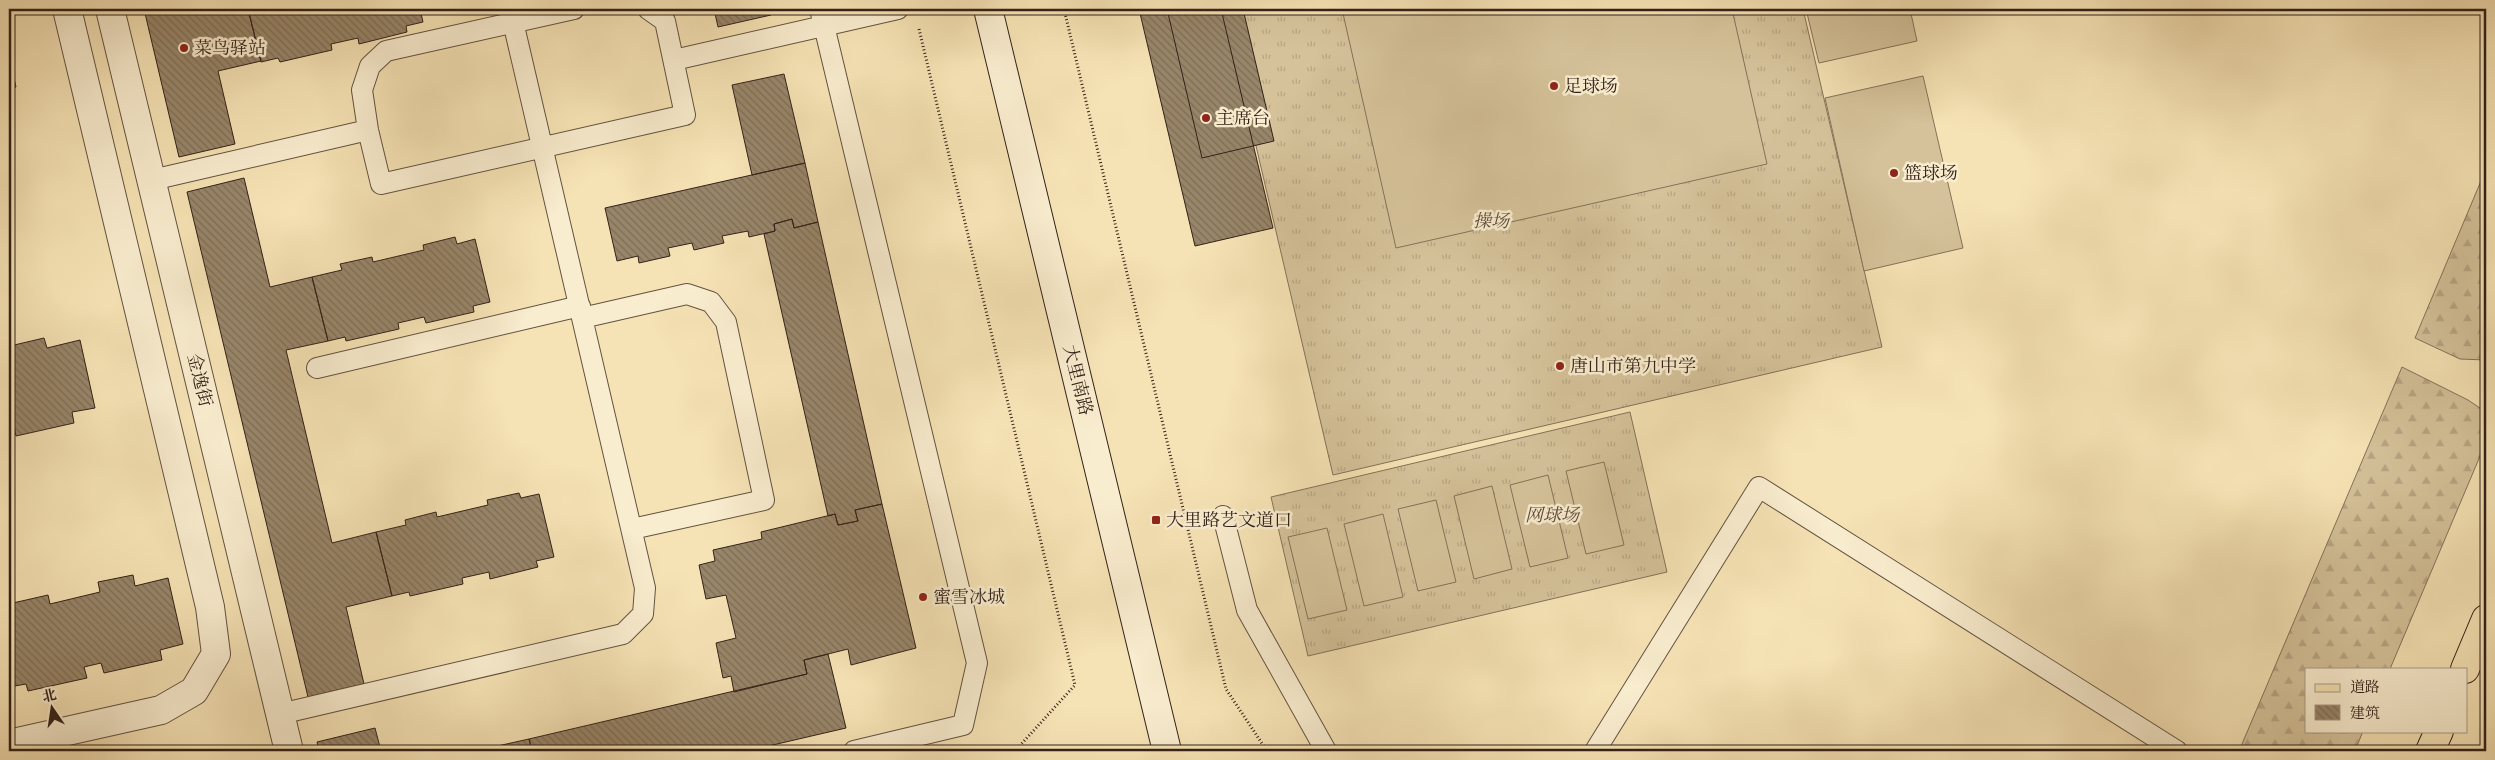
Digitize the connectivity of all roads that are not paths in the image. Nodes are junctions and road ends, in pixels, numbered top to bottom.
1 (67, 9) edge
2 (110, 9) edge
3 (574, 9) edge
4 (648, 9) edge
5 (898, 9) edge
6 (988, 9) edge
7 (512, 15) edge
8 (822, 17) edge
9 (674, 60) junction
10 (368, 130) junction
11 (543, 148) junction
12 (152, 180) junction
13 (581, 312) junction
14 (317, 368) dead end
15 (1223, 516) dead end
16 (632, 529) junction
17 (2486, 619) edge
18 (2465, 668) edge
19 (280, 714) junction
20 (2439, 732) edge
21 (9, 744) edge
22 (289, 751) edge
23 (854, 751) edge
24 (1167, 751) edge
25 (1326, 751) edge
26 (1595, 751) edge
27 (2177, 751) edge
28 (2430, 751) edge

1 - 21 street
2 - 12 street, 金逸街
3 - 7 lane
4 - 9 lane
5 - 8 lane
6 - 24 street, 大里南路
7 - 10 lane
7 - 11 lane
8 - 9 lane
8 - 23 lane
9 - 11 lane
10 - 11 lane
10 - 12 lane
11 - 13 lane
12 - 19 street, 金逸街
13 - 14 lane
13 - 16 lane
13 - 16 lane
15 - 25 lane
16 - 19 lane
17 - 18 main road
19 - 22 street, 金逸街
20 - 28 main road
26 - 27 lane

